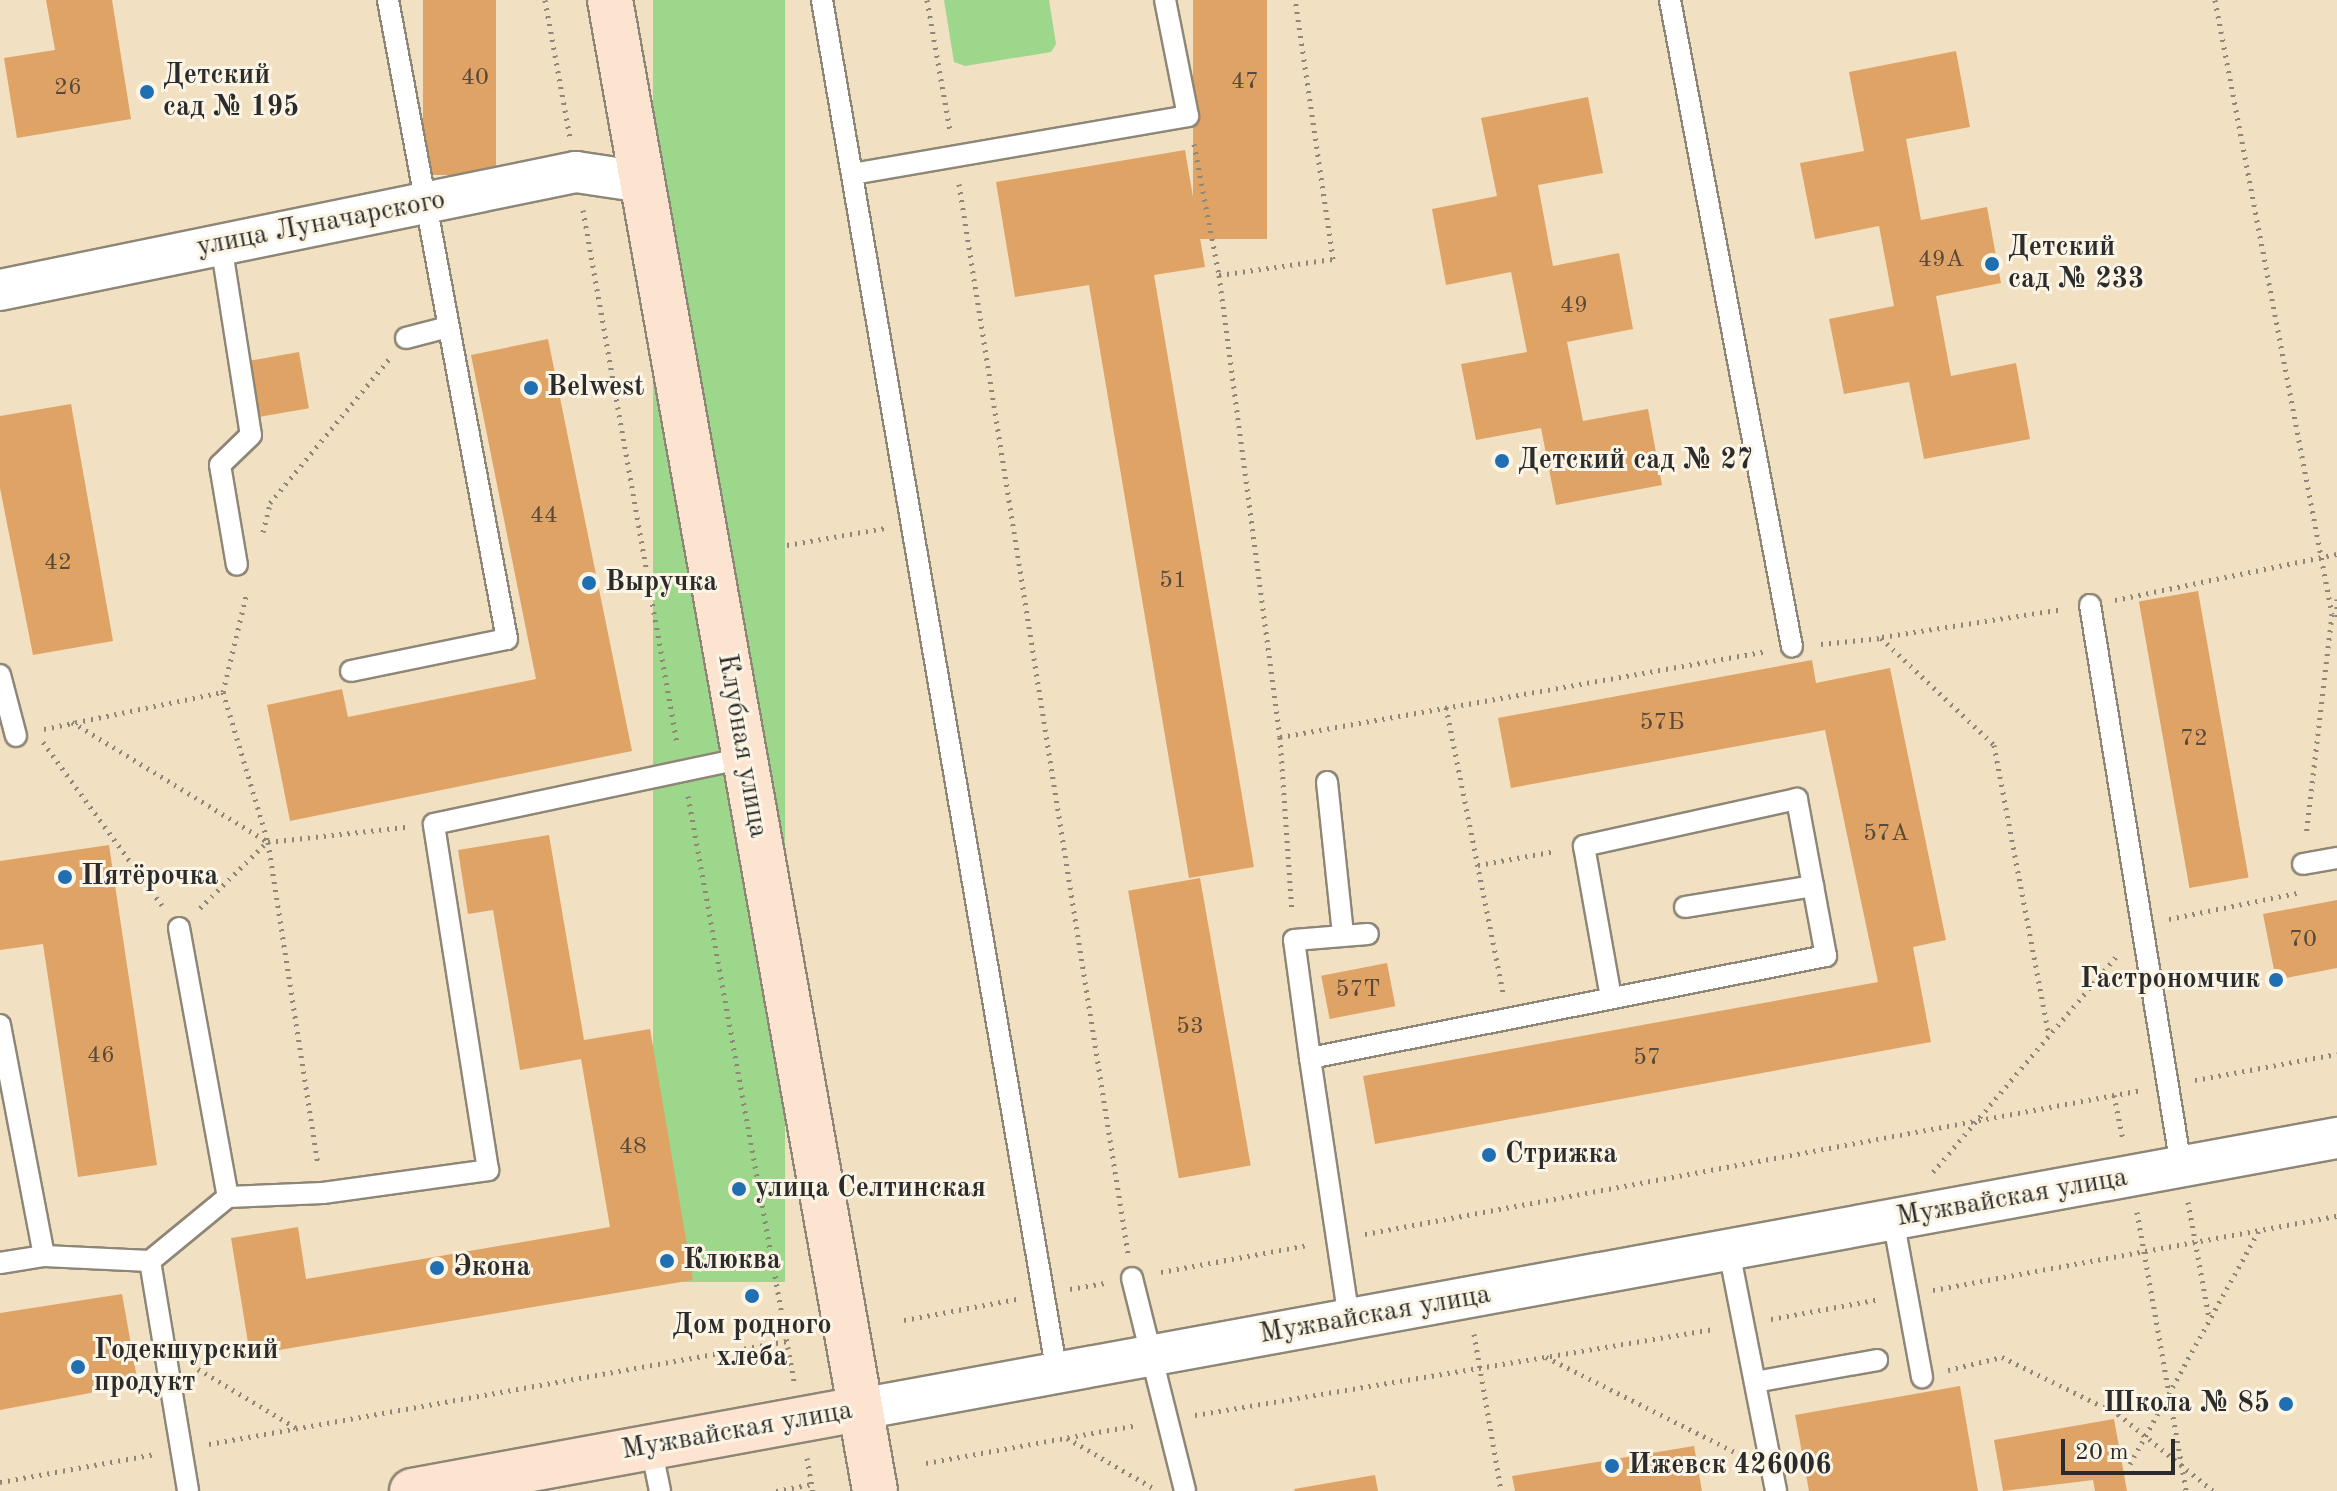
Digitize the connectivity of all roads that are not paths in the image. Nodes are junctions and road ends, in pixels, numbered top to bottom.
1 (388, 0) edge
2 (610, 0) edge
3 (822, 0) edge
4 (1165, 0) edge
5 (1670, 0) edge
6 (853, 174) junction
7 (643, 182) junction
8 (427, 204) junction
9 (221, 244) junction
10 (0, 290) edge
11 (448, 327) junction
12 (406, 338) dead end
13 (237, 565) dead end
14 (2090, 605) dead end
15 (1792, 647) road end
16 (351, 671) dead end
17 (0, 675) edge
18 (26, 734) road end
19 (744, 758) junction
20 (1327, 782) dead end
21 (2337, 858) edge
22 (2303, 864) road end
23 (1813, 886) junction
24 (1685, 907) dead end
25 (179, 928) road end
26 (1343, 934) junction
27 (1368, 934) dead end
28 (1611, 997) junction
29 (0, 1025) edge
30 (1310, 1058) junction
31 (2337, 1138) edge
32 (2181, 1166) junction
33 (228, 1197) junction
34 (1893, 1219) junction
35 (1729, 1251) junction
36 (44, 1256) junction
37 (150, 1261) junction
38 (0, 1263) edge
39 (1132, 1278) road end
40 (1349, 1319) junction
41 (1153, 1355) junction
42 (1877, 1360) dead end
43 (1057, 1373) junction
44 (1922, 1377) road end
45 (1755, 1382) junction
46 (860, 1409) junction
47 (651, 1447) junction
48 (428, 1489) edge
49 (188, 1491) edge
50 (660, 1491) edge
51 (875, 1491) edge
52 (1185, 1491) edge
53 (1776, 1491) edge

1 - 8 lane
2 - 7 main road, Клубная улица
3 - 6 lane
4 - 6 lane
5 - 15 lane
6 - 43 lane
7 - 8 street, улица Луначарского
7 - 19 main road, Клубная улица
8 - 9 street, улица Луначарского
8 - 11 lane
9 - 10 street, улица Луначарского
9 - 13 lane
11 - 12 lane
11 - 16 lane
14 - 32 lane
17 - 18 lane
19 - 33 lane
19 - 46 main road, Клубная улица
20 - 26 lane
21 - 22 lane
23 - 24 lane
23 - 28 lane
23 - 28 lane
25 - 33 lane
26 - 27 lane
26 - 30 lane
28 - 30 lane
29 - 36 lane
30 - 40 lane
31 - 32 street, Мужвайская улица
32 - 34 street, Мужвайская улица
33 - 37 lane
34 - 35 street, Мужвайская улица
34 - 44 lane
35 - 40 street, Мужвайская улица
35 - 45 lane
36 - 37 lane
36 - 38 lane
37 - 49 lane
39 - 41 lane
40 - 41 street, Мужвайская улица
41 - 43 street, Мужвайская улица
41 - 52 lane
42 - 45 lane
43 - 46 street, Мужвайская улица
45 - 53 lane
46 - 47 main road, Мужвайская улица
46 - 51 main road, Клубная улица
47 - 48 main road, Мужвайская улица
47 - 50 lane

